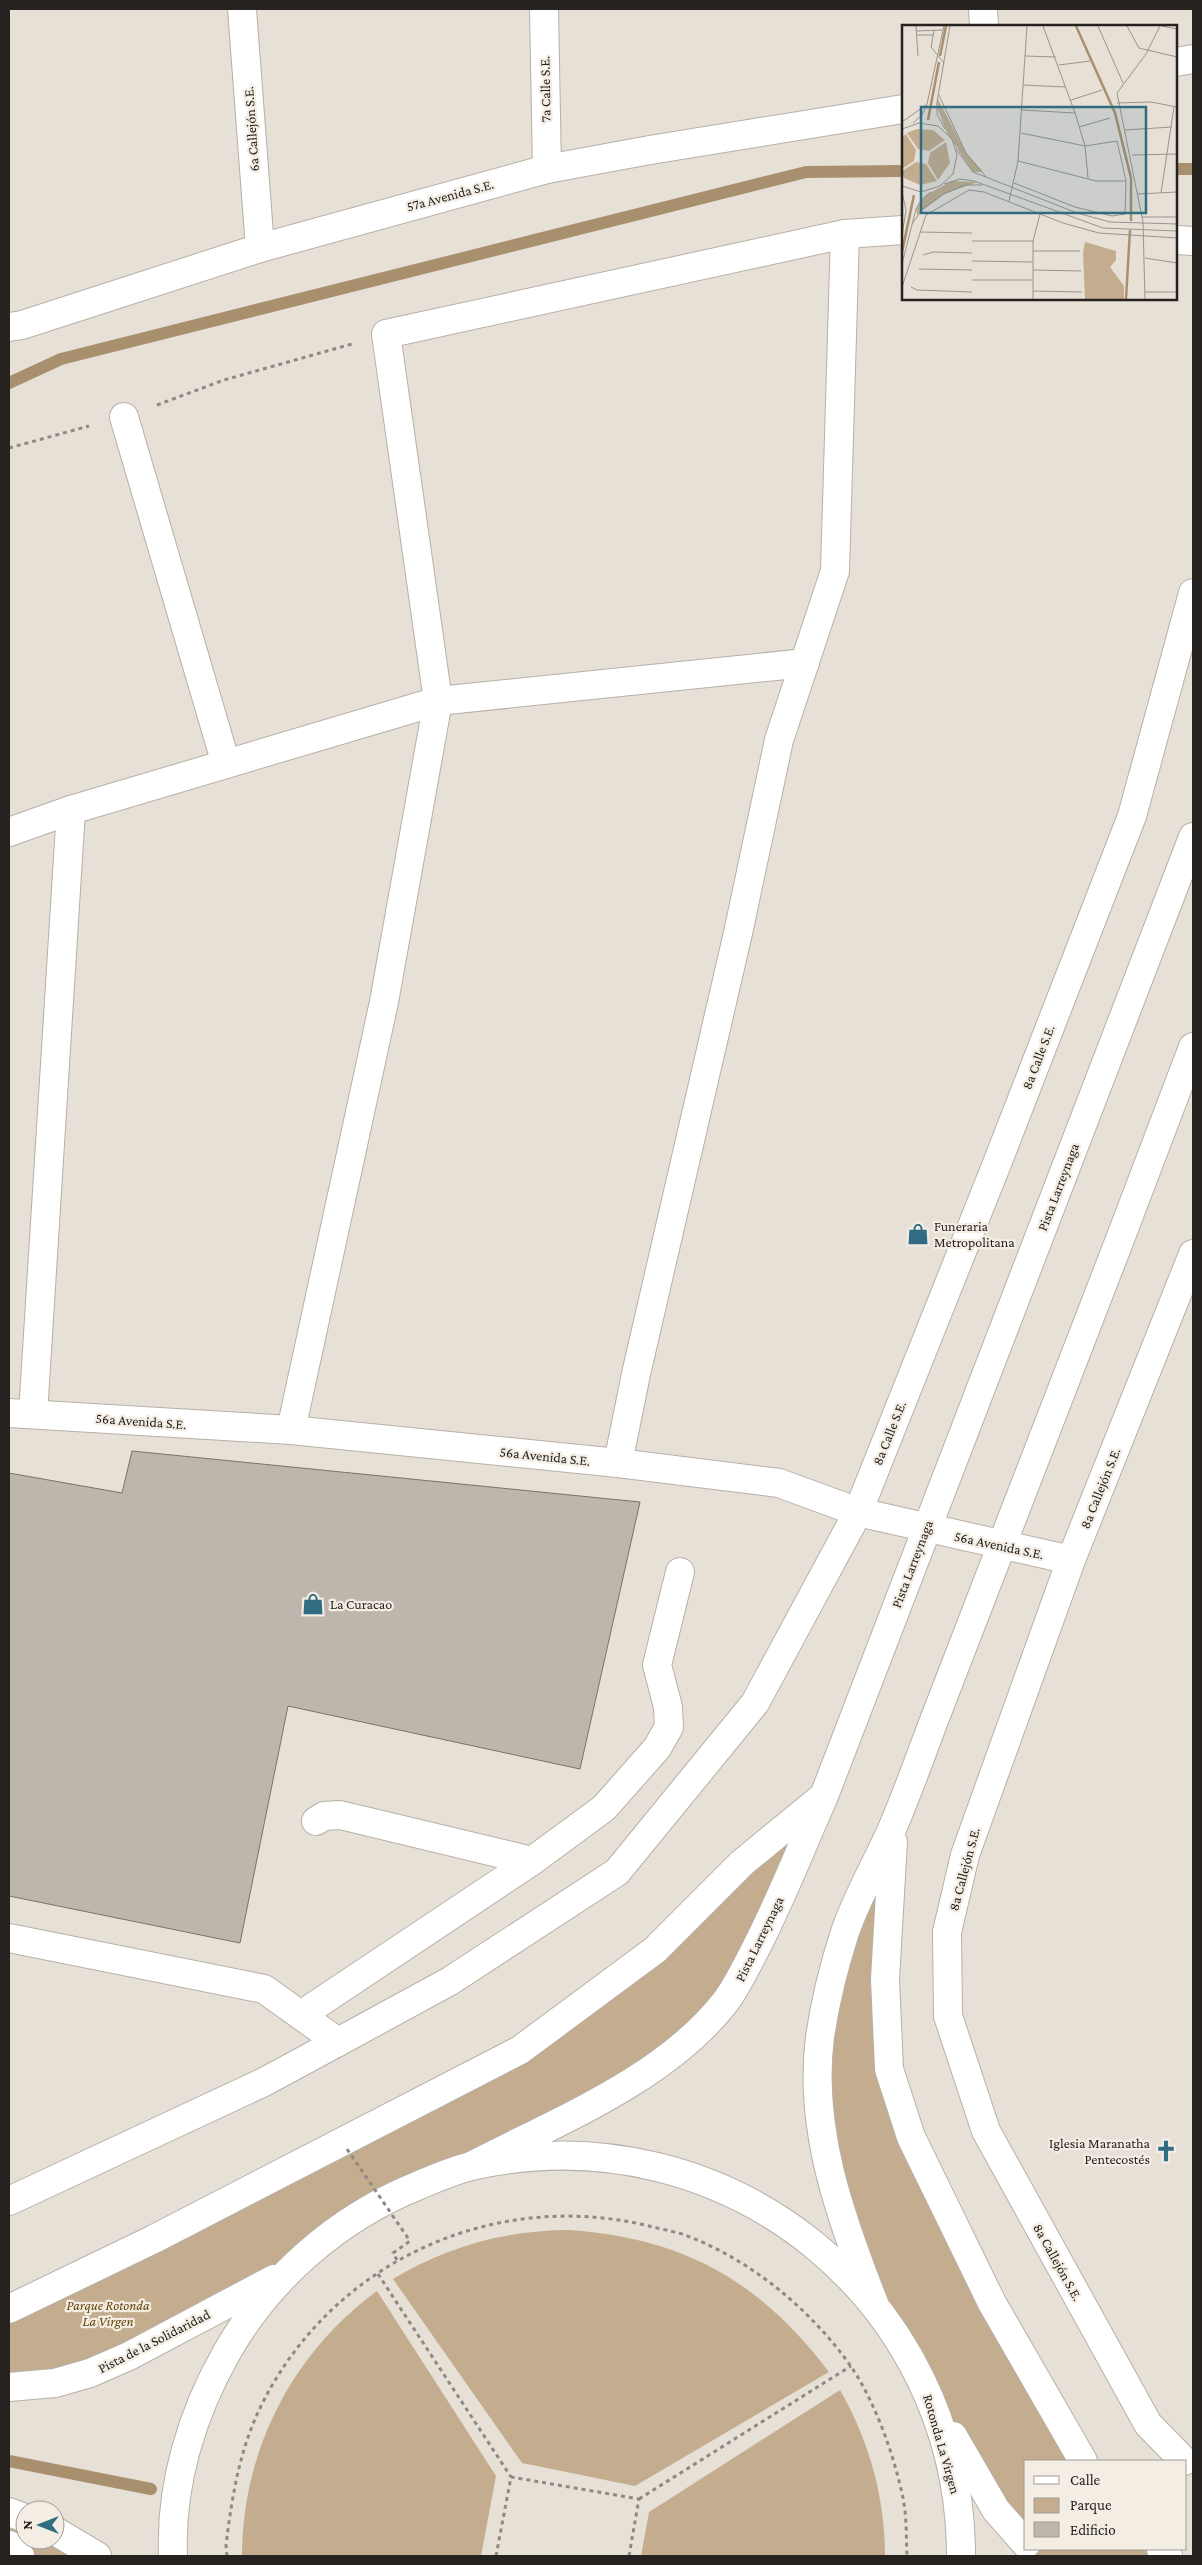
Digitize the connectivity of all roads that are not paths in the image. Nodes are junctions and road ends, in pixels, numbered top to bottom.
1 (242, 9) edge
2 (544, 9) edge
3 (984, 9) edge
4 (984, 25) edge
5 (1193, 59) edge
6 (1177, 62) edge
7 (902, 109) edge
8 (547, 169) junction
9 (902, 230) edge
10 (845, 234) junction
11 (1177, 240) edge
12 (1193, 241) edge
13 (260, 248) junction
14 (9, 327) edge
15 (124, 417) road end
16 (1193, 593) edge
17 (805, 663) junction
18 (438, 701) junction
19 (226, 764) junction
20 (71, 810) junction
21 (9, 832) edge
22 (1193, 837) edge
23 (1193, 1048) edge
24 (1193, 1254) edge
25 (21, 1413) edge
26 (291, 1430) junction
27 (618, 1464) junction
28 (858, 1512) junction
29 (926, 1529) junction
30 (1000, 1545) junction
31 (1071, 1560) junction
32 (680, 1572) dead end
33 (824, 1796) junction
34 (316, 1820) dead end
35 (894, 1825) junction
36 (532, 1862) junction
37 (9, 1938) edge
38 (301, 2016) junction
39 (338, 2042) junction
40 (473, 2165) junction
41 (9, 2201) edge
42 (290, 2270) junction
43 (874, 2303) junction
44 (9, 2309) edge
45 (9, 2387) edge
46 (926, 2389) junction
47 (1082, 2460) edge
48 (1183, 2460) edge
49 (65, 2537) edge
50 (1024, 2542) edge
51 (9, 2545) edge
52 (20, 2556) edge
53 (97, 2556) edge
54 (173, 2556) edge
55 (961, 2556) edge

1 - 13 street, 6a Callejón S.E.
2 - 8 street, 7a Calle S.E.
3 - 4 street
5 - 6 street
7 - 8 street, 57a Avenida S.E.
8 - 13 street, 57a Avenida S.E.
9 - 10 street
10 - 17 street
10 - 18 street
11 - 12 street
13 - 14 street, 57a Avenida S.E.
15 - 19 street
16 - 28 street, 8a Calle S.E.
17 - 18 street
17 - 27 street
18 - 19 street
18 - 26 street
19 - 20 street
20 - 21 street
20 - 25 street
22 - 29 street, Pista Larreynaga
23 - 30 street
24 - 31 street, 8a Callejón S.E.
25 - 26 street, 56a Avenida S.E.
26 - 27 street, 56a Avenida S.E.
27 - 28 street, 56a Avenida S.E.
28 - 29 street, 56a Avenida S.E.
28 - 39 street, 8a Calle S.E.
29 - 30 street, 56a Avenida S.E.
29 - 33 street, Pista Larreynaga
30 - 31 street, 56a Avenida S.E.
30 - 35 street
31 - 48 street, 8a Callejón S.E.
32 - 36 street
33 - 40 street, Pista Larreynaga
33 - 44 street
34 - 36 street
35 - 43 street
35 - 47 street
36 - 38 street
37 - 38 street
38 - 39 street
39 - 41 street, 8a Calle S.E.
40 - 42 street, Rotonda La Virgen
40 - 43 street, Rotonda La Virgen
42 - 45 street, Pista de la Solidaridad
42 - 54 street, Rotonda La Virgen
43 - 46 street, Rotonda La Virgen
46 - 50 street
46 - 55 street, Rotonda La Virgen
49 - 53 street
51 - 52 street

